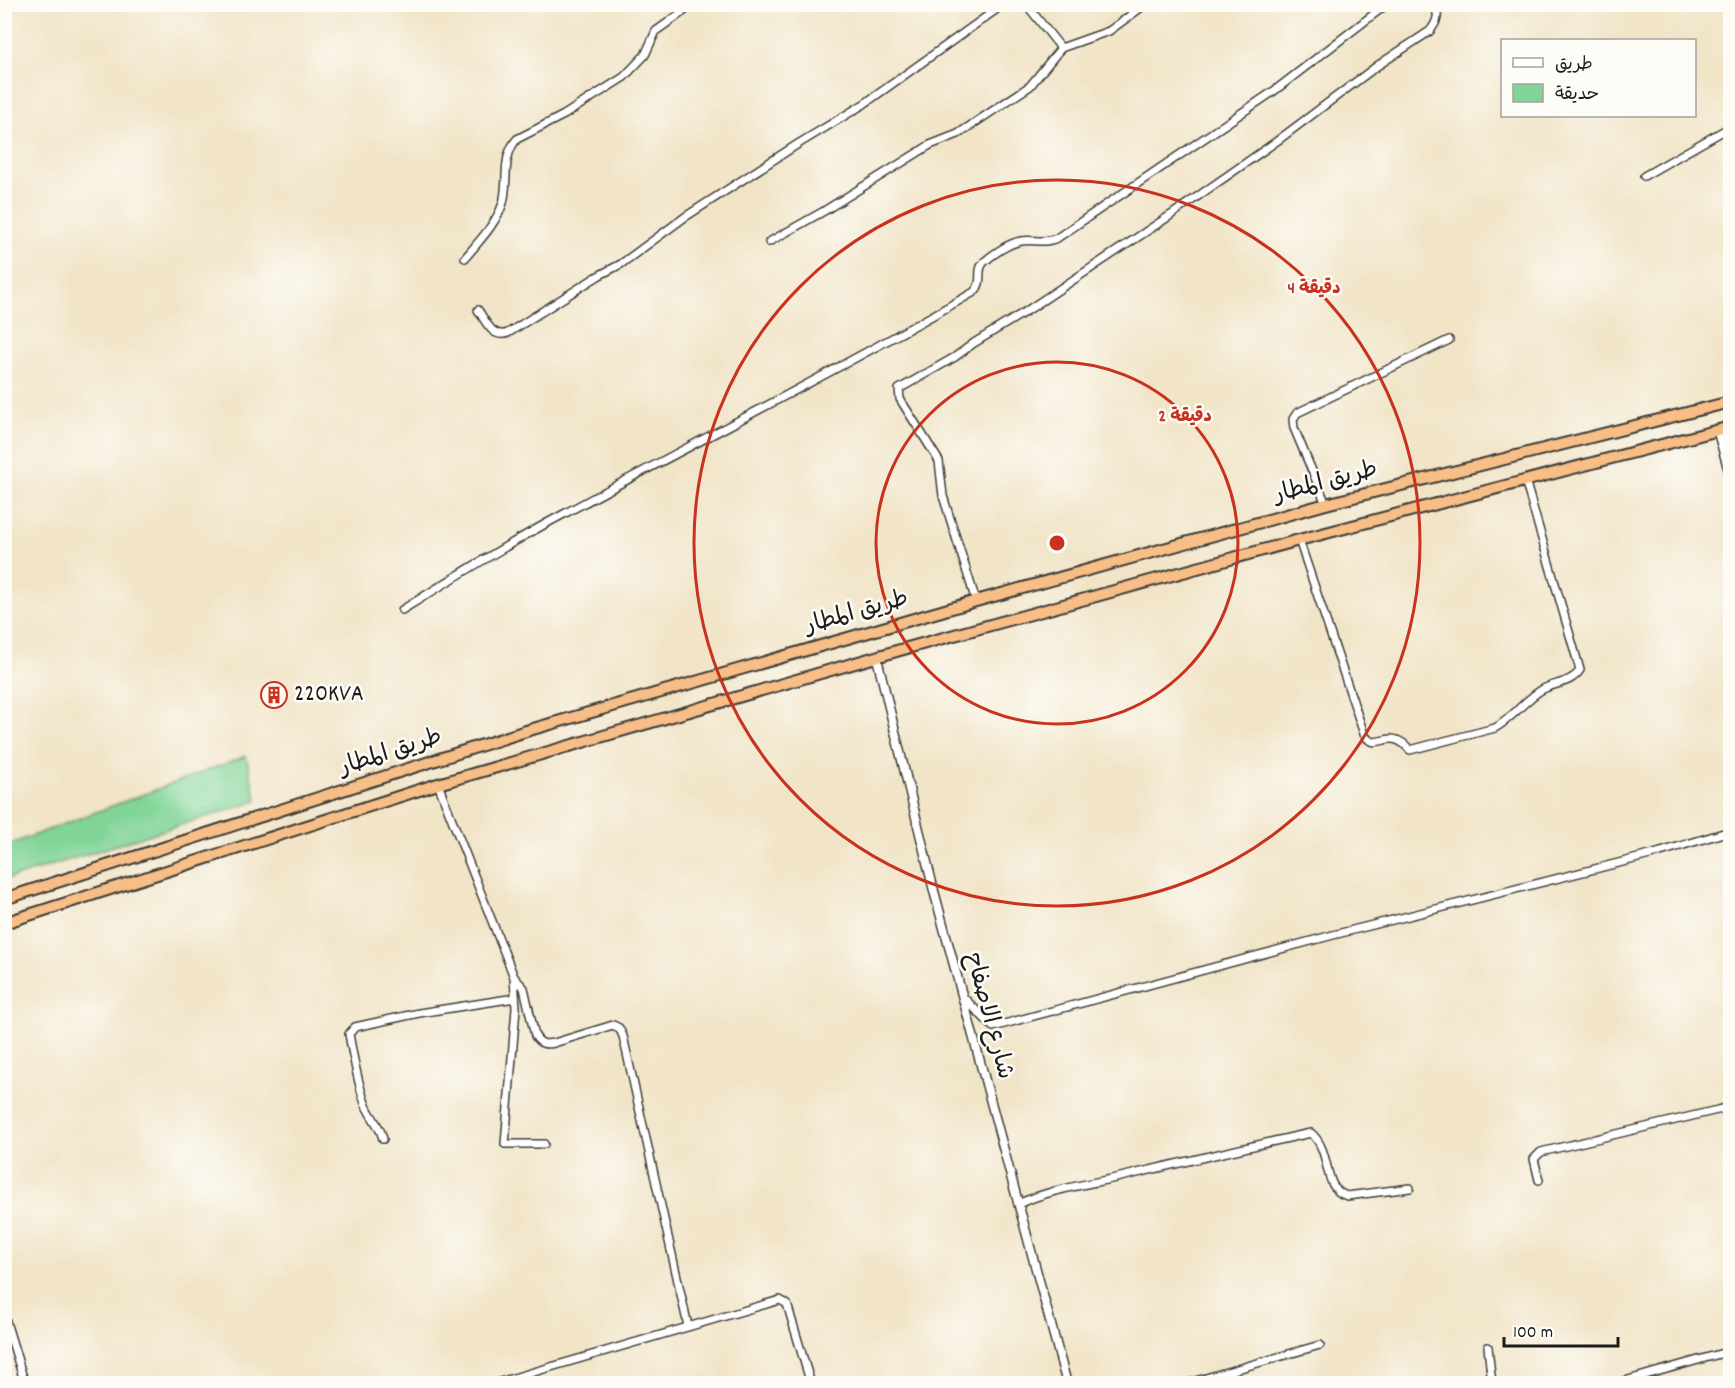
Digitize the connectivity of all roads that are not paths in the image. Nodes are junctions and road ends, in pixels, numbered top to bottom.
1 (694, 4) edge
2 (1004, 4) edge
3 (1026, 4) edge
4 (1146, 4) edge
5 (1387, 4) edge
6 (1434, 4) edge
7 (1061, 48) junction
8 (1731, 128) edge
9 (1644, 176) dead end
10 (769, 242) dead end
11 (465, 258) dead end
12 (478, 310) dead end
13 (1449, 340) dead end
14 (1731, 402) edge
15 (1731, 428) edge
16 (1718, 431) junction
17 (1731, 476) edge
18 (1525, 480) junction
19 (1326, 504) junction
20 (1299, 540) junction
21 (976, 601) junction
22 (402, 610) dead end
23 (877, 658) junction
24 (438, 784) junction
25 (1731, 831) edge
26 (4, 899) edge
27 (4, 923) edge
28 (514, 977) junction
29 (963, 996) junction
30 (515, 998) junction
31 (1731, 1107) edge
32 (383, 1139) dead end
33 (543, 1144) dead end
34 (1539, 1180) dead end
35 (1410, 1188) dead end
36 (1018, 1204) junction
37 (4, 1315) edge
38 (688, 1326) junction
39 (1320, 1345) dead end
40 (1488, 1347) dead end
41 (1731, 1351) edge
42 (25, 1383) edge
43 (493, 1383) edge
44 (811, 1383) edge
45 (1067, 1383) edge
46 (1185, 1383) edge
47 (1492, 1383) edge
48 (1614, 1383) edge

1 - 11 street
2 - 12 street
3 - 7 street
4 - 7 street
5 - 22 street
6 - 21 street
7 - 10 street
8 - 9 street
13 - 19 street
14 - 19 highway, طريق المطار
15 - 16 highway, طريق المطار
16 - 17 street
16 - 18 highway, طريق المطار
18 - 20 highway, طريق المطار
18 - 20 street
19 - 21 highway, طريق المطار
20 - 23 highway, طريق المطار
21 - 26 highway, طريق المطار
23 - 24 highway, طريق المطار
23 - 29 street, شارع الاصفاح
24 - 27 highway, طريق المطار
24 - 28 street
25 - 29 street
28 - 30 street
28 - 38 street
29 - 36 street, شارع الاصفاح
30 - 32 street
30 - 33 street
31 - 34 street
35 - 36 street
36 - 45 street, شارع الاصفاح
37 - 42 street
38 - 43 street
38 - 44 street
39 - 46 street
40 - 47 street
41 - 48 street

